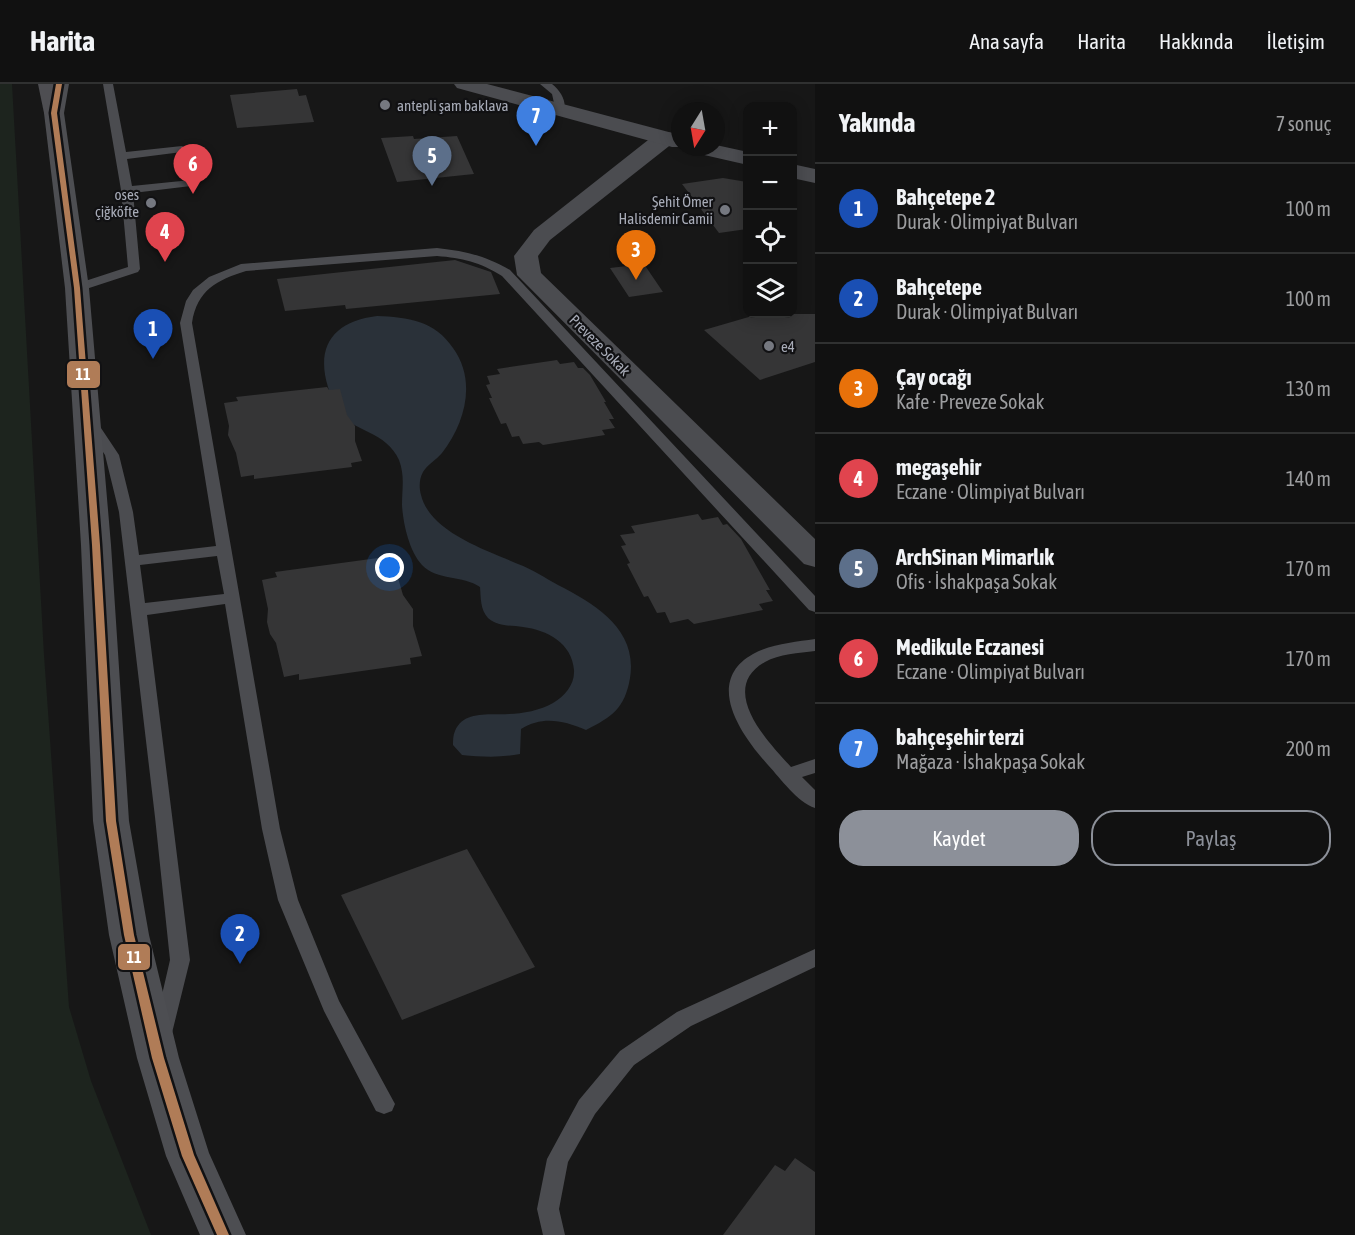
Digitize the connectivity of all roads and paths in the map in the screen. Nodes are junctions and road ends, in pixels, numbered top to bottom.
1 (108, 84) edge
2 (464, 84) edge
3 (545, 84) edge
4 (54, 94) edge
5 (560, 110) junction
6 (671, 140) edge
7 (671, 141) edge
8 (182, 149) dead end
9 (725, 154) edge
10 (121, 156) junction
11 (743, 158) edge
12 (797, 172) edge
13 (815, 176) edge
14 (191, 183) dead end
15 (127, 190) junction
16 (76, 288) junction
17 (86, 416) junction
18 (224, 550) junction
19 (815, 557) edge
20 (132, 561) junction
21 (232, 598) junction
22 (815, 606) edge
23 (138, 610) junction
24 (815, 645) edge
25 (815, 766) edge
26 (788, 775) junction
27 (815, 801) edge
28 (815, 958) edge
29 (158, 1058) junction
30 (384, 1104) dead end
31 (224, 1235) edge
32 (554, 1235) edge

1 - 10 lane
2 - 5 street
3 - 5 lane
4 - 16 main road
5 - 6 street
7 - 19 street, Preveze Sokak
8 - 10 lane
9 - 11 street
10 - 15 lane
12 - 13 street
14 - 15 lane
15 - 16 lane
16 - 17 main road
17 - 20 lane
17 - 29 main road
18 - 20 lane
18 - 21 lane
18 - 22 lane
20 - 23 lane
21 - 23 lane
21 - 30 lane
23 - 29 lane
24 - 26 lane
25 - 26 lane
26 - 27 lane
28 - 32 lane
29 - 31 main road

